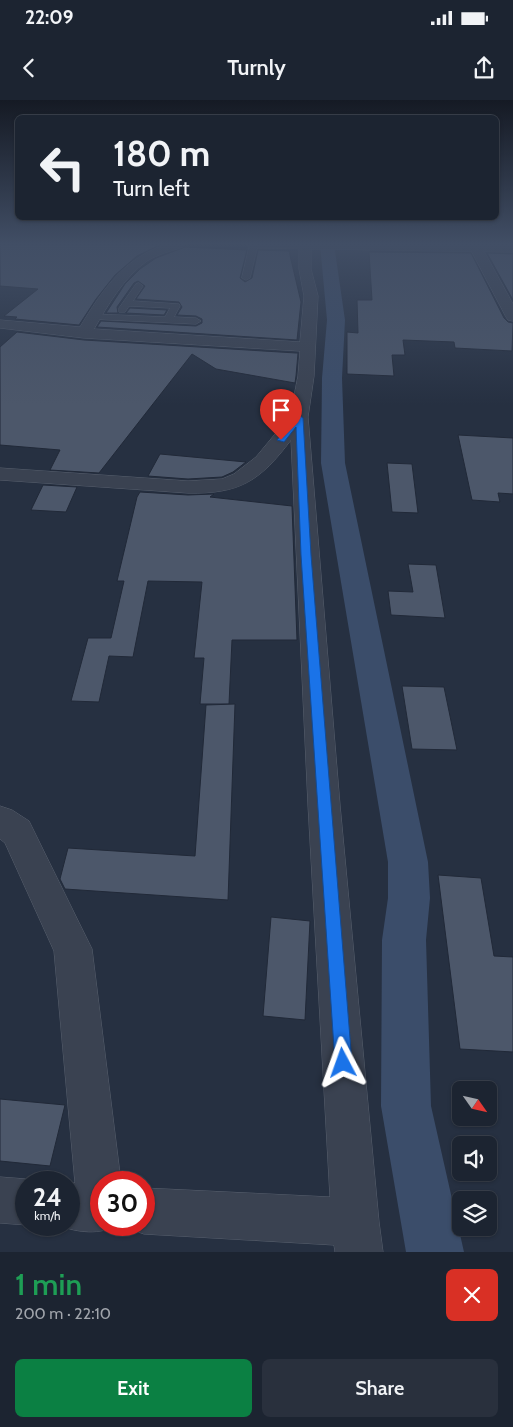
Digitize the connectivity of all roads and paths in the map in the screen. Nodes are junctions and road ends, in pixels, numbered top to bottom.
1 (107, 298) edge
2 (131, 298) edge
3 (311, 298) edge
4 (503, 298) edge
5 (127, 303) junction
6 (93, 317) junction
7 (513, 317) edge
8 (117, 318) junction
9 (169, 319) junction
10 (196, 321) dead end
11 (0, 324) edge
12 (84, 333) junction
13 (307, 347) junction
14 (299, 418) junction
15 (0, 474) edge
16 (0, 821) edge
17 (97, 1171) edge
18 (0, 1200) edge
19 (15, 1201) edge
20 (155, 1212) edge
21 (357, 1237) edge

1 - 6 street
2 - 5 lane
3 - 13 street
4 - 7 street
5 - 8 lane
5 - 9 lane
6 - 8 lane
6 - 12 street
8 - 9 lane
9 - 10 lane
11 - 12 street
12 - 13 street
13 - 14 street
14 - 15 street
14 - 21 street
16 - 17 street
18 - 19 street
20 - 21 street

